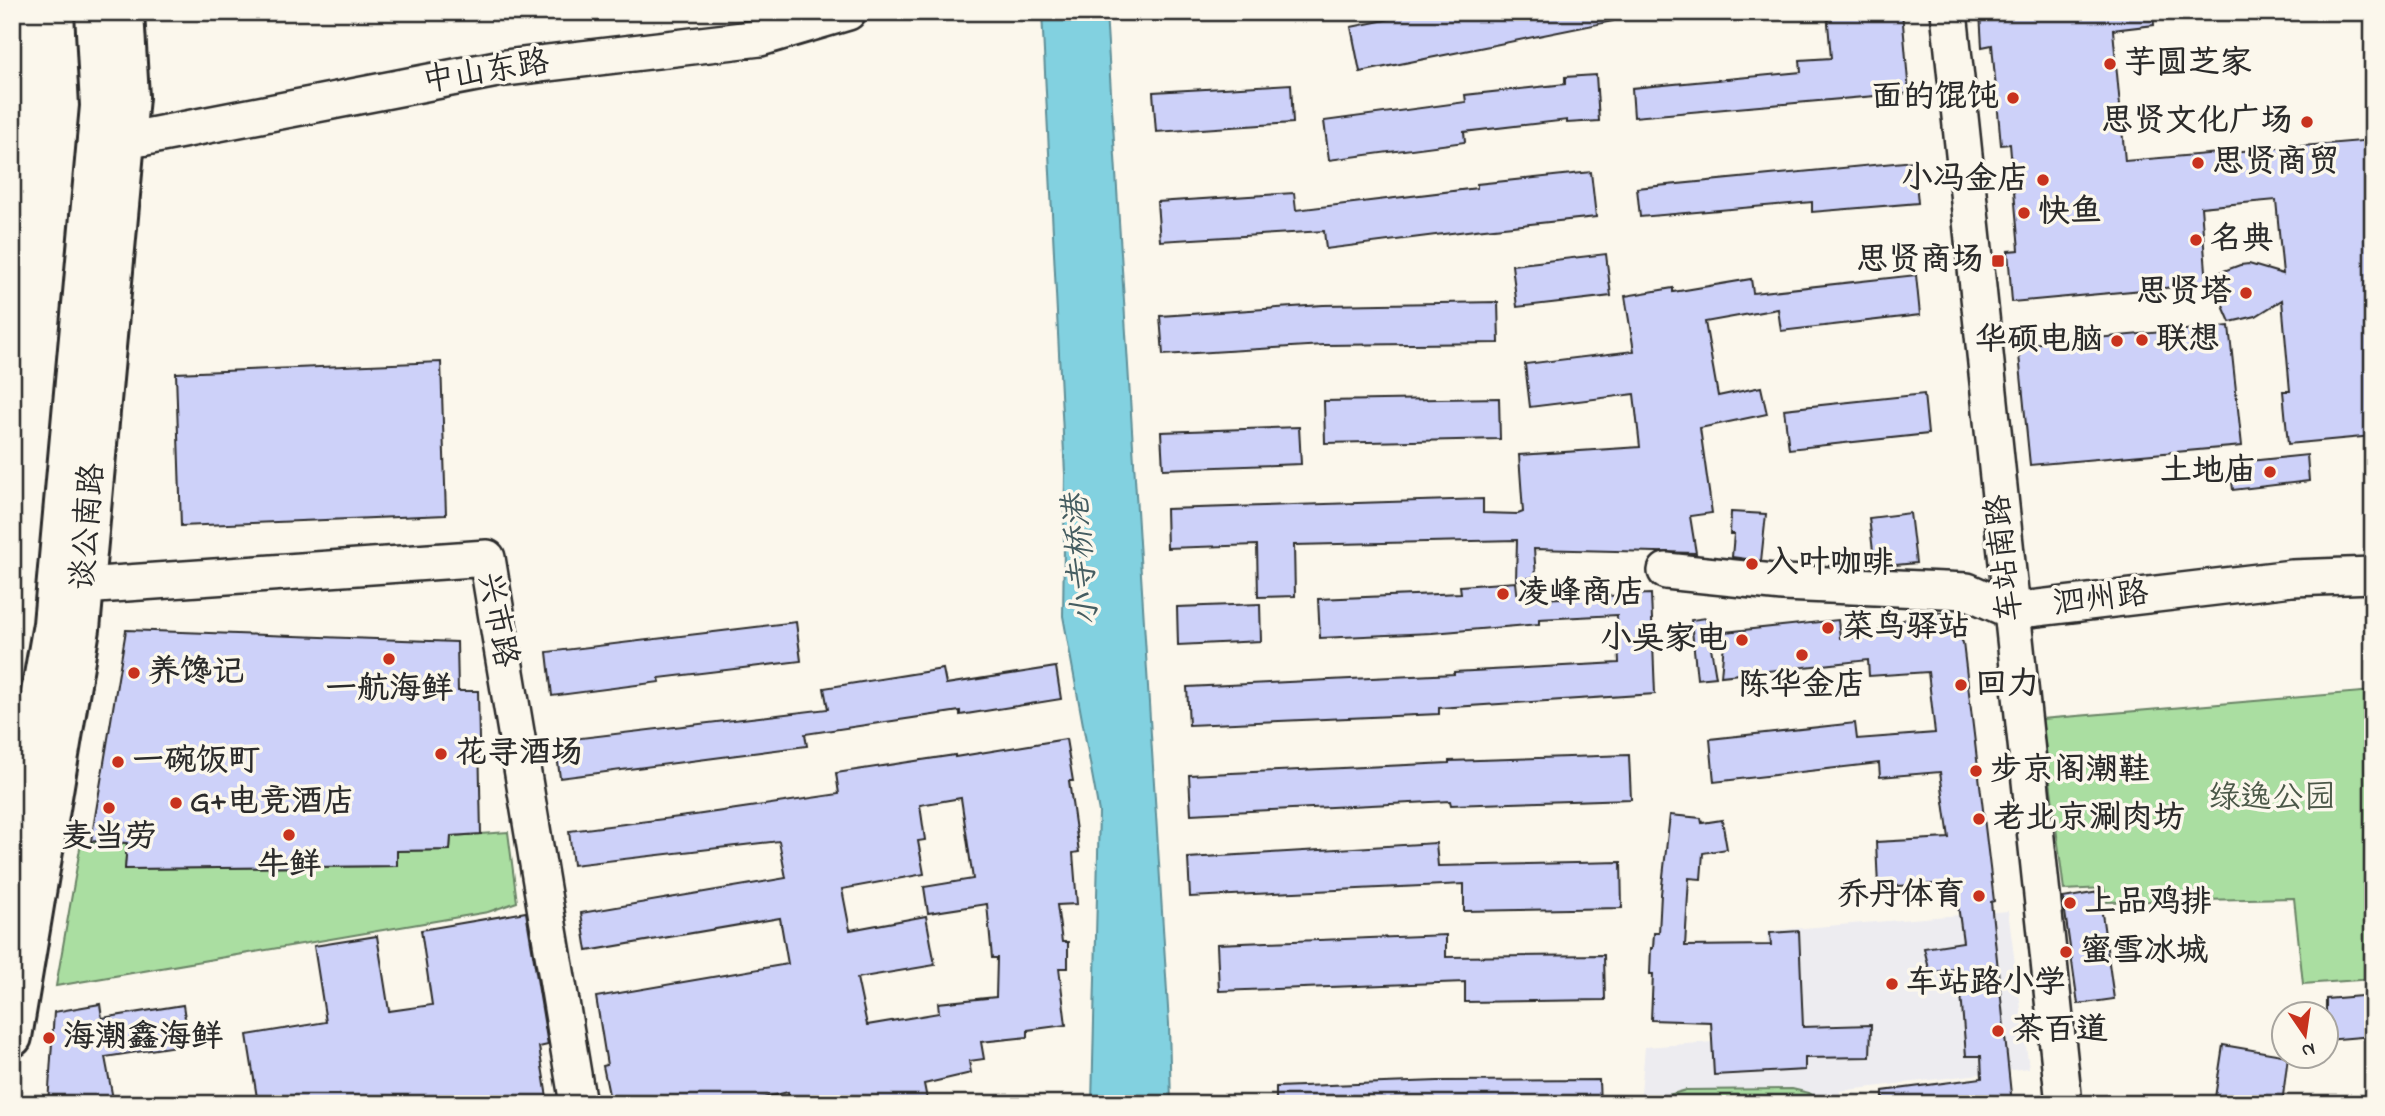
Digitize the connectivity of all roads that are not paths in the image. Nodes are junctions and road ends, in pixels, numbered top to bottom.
1 (95, 12) edge
2 (124, 12) edge
3 (848, 12) edge
4 (1949, 12) edge
5 (114, 102) junction
6 (125, 141) junction
7 (1666, 571) dead end
8 (2373, 575) edge
9 (70, 586) junction
10 (2012, 611) junction
11 (12, 859) edge
12 (12, 1037) edge
13 (578, 1104) edge
14 (2064, 1104) edge

1 - 5 main road, 谈公南路
2 - 5 main road, 谈公南路
3 - 6 street, 中山东路
4 - 10 street, 车站南路
5 - 6 main road, 谈公南路
5 - 9 main road, 谈公南路
6 - 9 main road, 谈公南路
7 - 10 street, 泗州路
8 - 10 street, 泗州路
9 - 11 main road, 谈公南路
9 - 12 main road, 谈公南路
9 - 13 street, 兴市路
10 - 14 street, 车站南路

